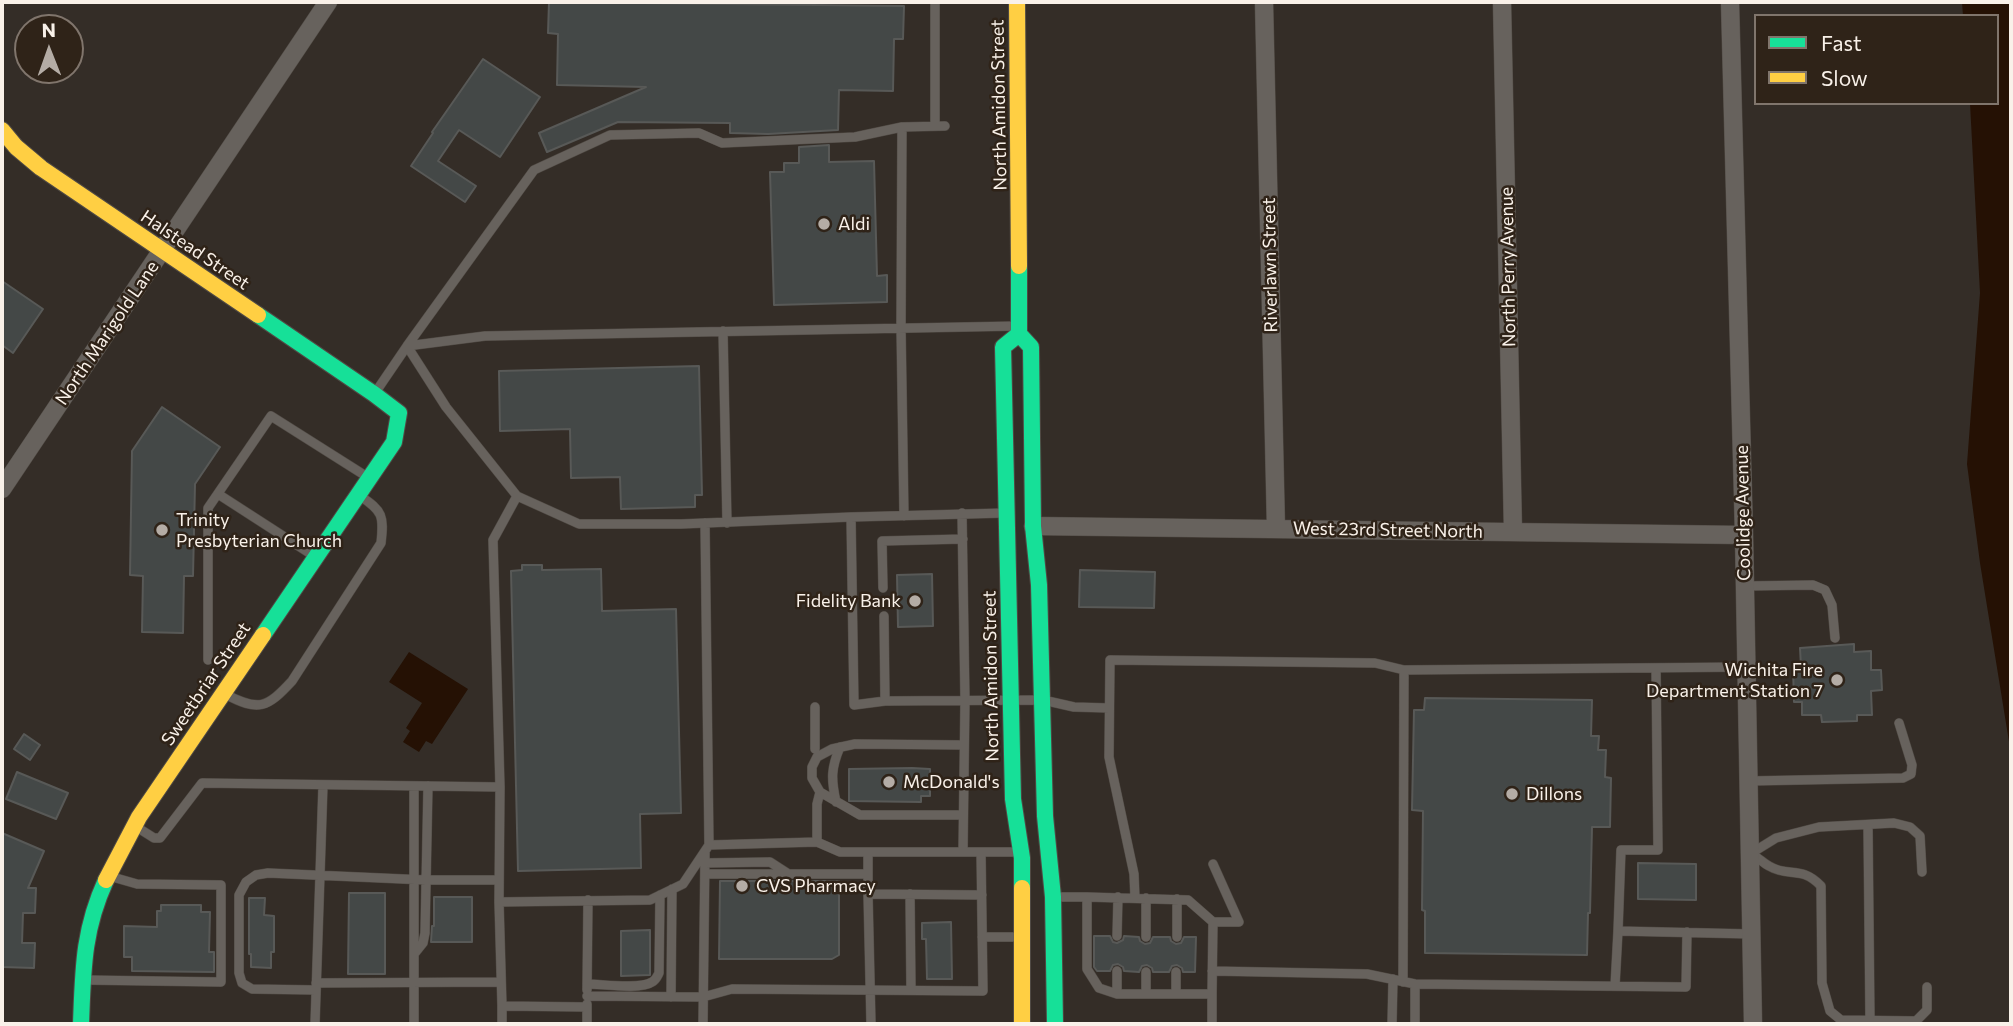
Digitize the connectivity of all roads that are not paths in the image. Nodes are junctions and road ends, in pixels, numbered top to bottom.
1 (328, 2) edge
2 (935, 2) edge
3 (1017, 2) edge
4 (1264, 2) edge
5 (1502, 2) edge
6 (1730, 2) edge
7 (935, 126) junction
8 (946, 126) dead end
9 (902, 127) junction
10 (2, 130) edge
11 (162, 251) junction
12 (901, 327) junction
13 (1019, 330) junction
14 (723, 331) junction
15 (407, 346) junction
16 (374, 394) junction
17 (369, 478) junction
18 (2, 489) edge
19 (218, 494) junction
20 (358, 495) junction
21 (517, 496) junction
22 (962, 513) junction
23 (1006, 513) junction
24 (904, 516) junction
25 (851, 517) junction
26 (705, 523) junction
27 (727, 523) junction
28 (1033, 526) junction
29 (1276, 528) junction
30 (1513, 532) junction
31 (1744, 535) junction
32 (963, 538) junction
33 (316, 557) junction
34 (1745, 586) junction
35 (883, 588) dead end
36 (884, 615) dead end
37 (1835, 638) dead end
38 (208, 660) dead end
39 (1746, 667) junction
40 (1657, 668) junction
41 (1404, 670) junction
42 (223, 693) junction
43 (1043, 700) junction
44 (885, 701) junction
45 (965, 701) junction
46 (1011, 701) junction
47 (815, 707) dead end
48 (1109, 708) junction
49 (1899, 723) dead end
50 (964, 745) junction
51 (840, 747) junction
52 (815, 749) dead end
53 (1749, 781) junction
54 (323, 785) junction
55 (414, 786) junction
56 (428, 786) junction
57 (500, 787) junction
58 (820, 792) junction
59 (836, 802) junction
60 (963, 815) junction
61 (1868, 825) junction
62 (134, 826) junction
63 (817, 842) junction
64 (707, 848) junction
65 (868, 852) junction
66 (963, 852) junction
67 (981, 852) junction
68 (1021, 852) junction
69 (1750, 854) junction
70 (705, 863) junction
71 (1213, 864) dead end
72 (1922, 872) dead end
73 (705, 874) junction
74 (789, 874) junction
75 (868, 874) junction
76 (108, 875) junction
77 (320, 875) junction
78 (415, 878) junction
79 (426, 880) junction
80 (499, 880) junction
81 (672, 889) junction
82 (868, 894) junction
83 (910, 894) junction
84 (660, 895) junction
85 (982, 895) junction
86 (1054, 897) junction
87 (1087, 897) junction
88 (1118, 897) junction
89 (1135, 898) junction
90 (1146, 898) junction
91 (1177, 900) junction
92 (588, 901) junction
93 (499, 902) junction
94 (1213, 922) junction
95 (1618, 931) junction
96 (1687, 932) junction
97 (1752, 934) junction
98 (1117, 936) dead end
99 (982, 937) junction
100 (1023, 937) junction
101 (1146, 937) dead end
102 (1177, 937) dead end
103 (414, 955) junction
104 (1117, 971) dead end
105 (1212, 971) junction
106 (1146, 972) dead end
107 (1176, 972) dead end
108 (1393, 979) junction
109 (83, 980) junction
110 (501, 982) junction
111 (1403, 982) junction
112 (414, 983) junction
113 (587, 984) junction
114 (1415, 984) junction
115 (1615, 986) junction
116 (316, 987) junction
117 (1927, 987) dead end
118 (871, 990) junction
119 (911, 990) junction
120 (1117, 994) junction
121 (1146, 994) junction
122 (1176, 994) junction
123 (1212, 994) junction
124 (671, 997) junction
125 (703, 997) junction
126 (587, 1001) junction
127 (502, 1006) junction
128 (1870, 1020) junction
129 (81, 1024) edge
130 (315, 1024) edge
131 (414, 1024) edge
132 (502, 1024) edge
133 (587, 1024) edge
134 (703, 1024) edge
135 (871, 1024) edge
136 (1022, 1024) edge
137 (1055, 1024) edge
138 (1212, 1024) edge
139 (1392, 1024) edge
140 (1415, 1024) edge
141 (1753, 1024) edge

1 - 11 street, North Marigold Lane
2 - 7 lane
3 - 13 main road, North Amidon Street
4 - 29 street, Riverlawn Street
5 - 30 street, North Perry Avenue
6 - 31 street, Coolidge Avenue
7 - 8 lane
7 - 9 lane
9 - 12 lane
9 - 15 lane
10 - 11 main road, Halstead Street
11 - 16 main road, Halstead Street
11 - 18 street, North Marigold Lane
12 - 13 lane
12 - 14 lane
12 - 24 lane
13 - 23 main road, North Amidon Street
13 - 28 main road, North Amidon Street
14 - 15 lane
14 - 27 lane
15 - 16 lane
15 - 21 lane
16 - 17 main road, Sweetbriar Street
17 - 19 lane
17 - 20 main road, Sweetbriar Street
19 - 33 lane
19 - 38 lane
20 - 33 main road, Sweetbriar Street
20 - 42 lane
21 - 26 lane
21 - 57 lane
22 - 23 lane
22 - 24 lane
22 - 32 lane
23 - 46 main road, North Amidon Street
24 - 25 lane
25 - 27 lane
25 - 44 lane
26 - 27 lane
26 - 64 lane
28 - 29 street, West 23rd Street North
28 - 43 main road, North Amidon Street
29 - 30 street, West 23rd Street North
30 - 31 street, West 23rd Street North
31 - 34 street, Coolidge Avenue
32 - 35 lane
32 - 45 lane
33 - 42 main road, Sweetbriar Street
34 - 37 lane
34 - 39 street, Coolidge Avenue
36 - 44 lane
39 - 40 lane
39 - 53 street, Coolidge Avenue
40 - 41 lane
40 - 95 lane
41 - 48 lane
41 - 111 lane
42 - 62 main road, Sweetbriar Street
43 - 46 lane
43 - 48 lane
43 - 86 main road, North Amidon Street
44 - 45 lane
45 - 46 lane
45 - 50 lane
46 - 68 main road, North Amidon Street
47 - 52 lane
48 - 89 lane
49 - 53 lane
50 - 51 lane
50 - 60 lane
51 - 58 lane
51 - 59 lane
53 - 69 street, Coolidge Avenue
54 - 55 lane
54 - 62 lane
54 - 77 lane
55 - 56 lane
55 - 78 lane
56 - 57 lane
56 - 79 lane
57 - 80 lane
58 - 59 lane
58 - 63 lane
59 - 60 lane
60 - 66 lane
61 - 69 lane
61 - 72 lane
61 - 128 lane
62 - 76 main road, Sweetbriar Street
63 - 64 lane
63 - 65 lane
64 - 70 lane
64 - 81 lane
65 - 66 lane
65 - 75 lane
66 - 67 lane
67 - 68 lane
67 - 85 lane
68 - 100 main road, North Amidon Street
69 - 97 street, Coolidge Avenue
69 - 128 lane
70 - 73 lane
70 - 74 lane
71 - 94 lane
73 - 74 lane
73 - 125 lane
74 - 75 lane
75 - 82 lane
76 - 109 main road, Sweetbriar Street
76 - 109 lane
77 - 78 lane
77 - 116 lane
77 - 116 lane
78 - 79 lane
78 - 103 lane
79 - 80 lane
79 - 103 lane
80 - 93 lane
81 - 84 lane
81 - 124 lane
82 - 83 lane
82 - 118 lane
83 - 85 lane
83 - 119 lane
84 - 92 lane
84 - 113 lane
85 - 99 lane
86 - 87 lane
86 - 137 main road, North Amidon Street
87 - 88 lane
87 - 120 lane
88 - 89 lane
88 - 98 lane
89 - 90 lane
90 - 91 lane
90 - 101 lane
91 - 94 lane
91 - 102 lane
92 - 93 lane
92 - 113 lane
93 - 110 lane
94 - 105 lane
95 - 96 lane
95 - 115 lane
96 - 97 lane
96 - 115 lane
97 - 141 street, Coolidge Avenue
99 - 100 lane
99 - 119 lane
100 - 136 main road, North Amidon Street
103 - 112 lane
104 - 120 lane
105 - 108 lane
105 - 123 lane
106 - 121 lane
107 - 122 lane
108 - 111 lane
108 - 139 lane
109 - 129 main road, Sweetbriar Street
110 - 112 lane
110 - 127 lane
111 - 114 lane
112 - 116 lane
112 - 131 lane
113 - 126 lane
114 - 115 lane
114 - 140 lane
116 - 130 lane
117 - 128 lane
118 - 119 lane
118 - 125 lane
118 - 135 lane
120 - 121 lane
121 - 122 lane
122 - 123 lane
123 - 138 lane
124 - 125 lane
124 - 126 lane
125 - 134 lane
126 - 127 lane
126 - 133 lane
127 - 132 lane

